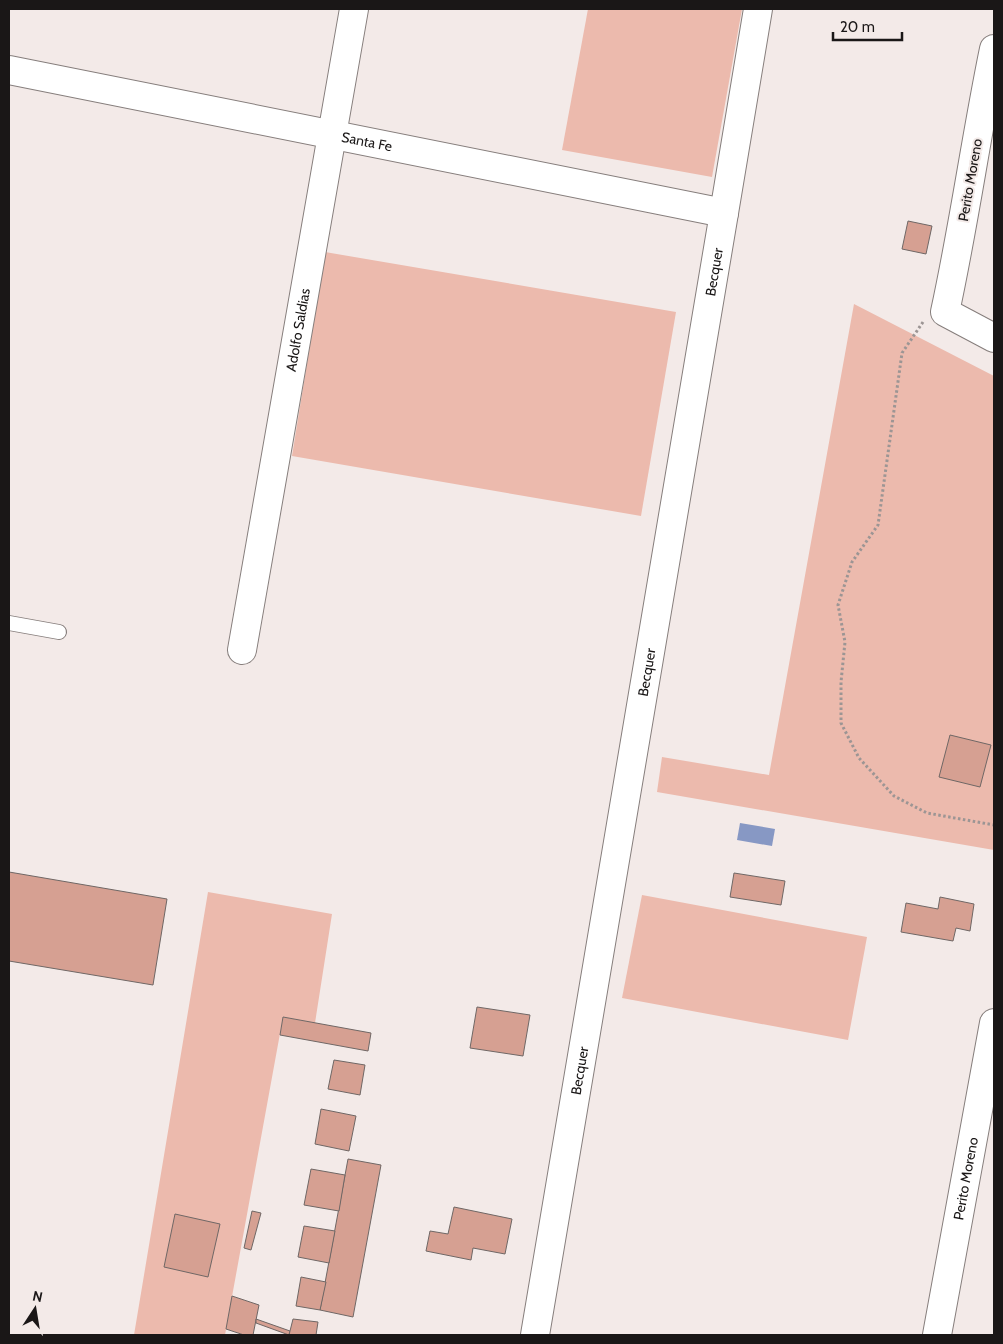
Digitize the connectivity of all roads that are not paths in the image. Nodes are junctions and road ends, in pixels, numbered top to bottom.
1 (354, 9) edge
2 (758, 9) edge
3 (994, 49) edge
4 (9, 70) edge
5 (332, 134) junction
6 (724, 213) junction
7 (994, 338) edge
8 (9, 624) edge
9 (60, 632) dead end
10 (242, 650) dead end
11 (994, 1023) edge
12 (535, 1335) edge
13 (937, 1335) edge

1 - 5 street, Adolfo Saldias
2 - 6 street, Becquer
3 - 7 street, Perito Moreno
4 - 5 street, Santa Fe
5 - 6 street, Santa Fe
5 - 10 street, Adolfo Saldias
6 - 12 street, Becquer
8 - 9 lane
11 - 13 street, Perito Moreno

